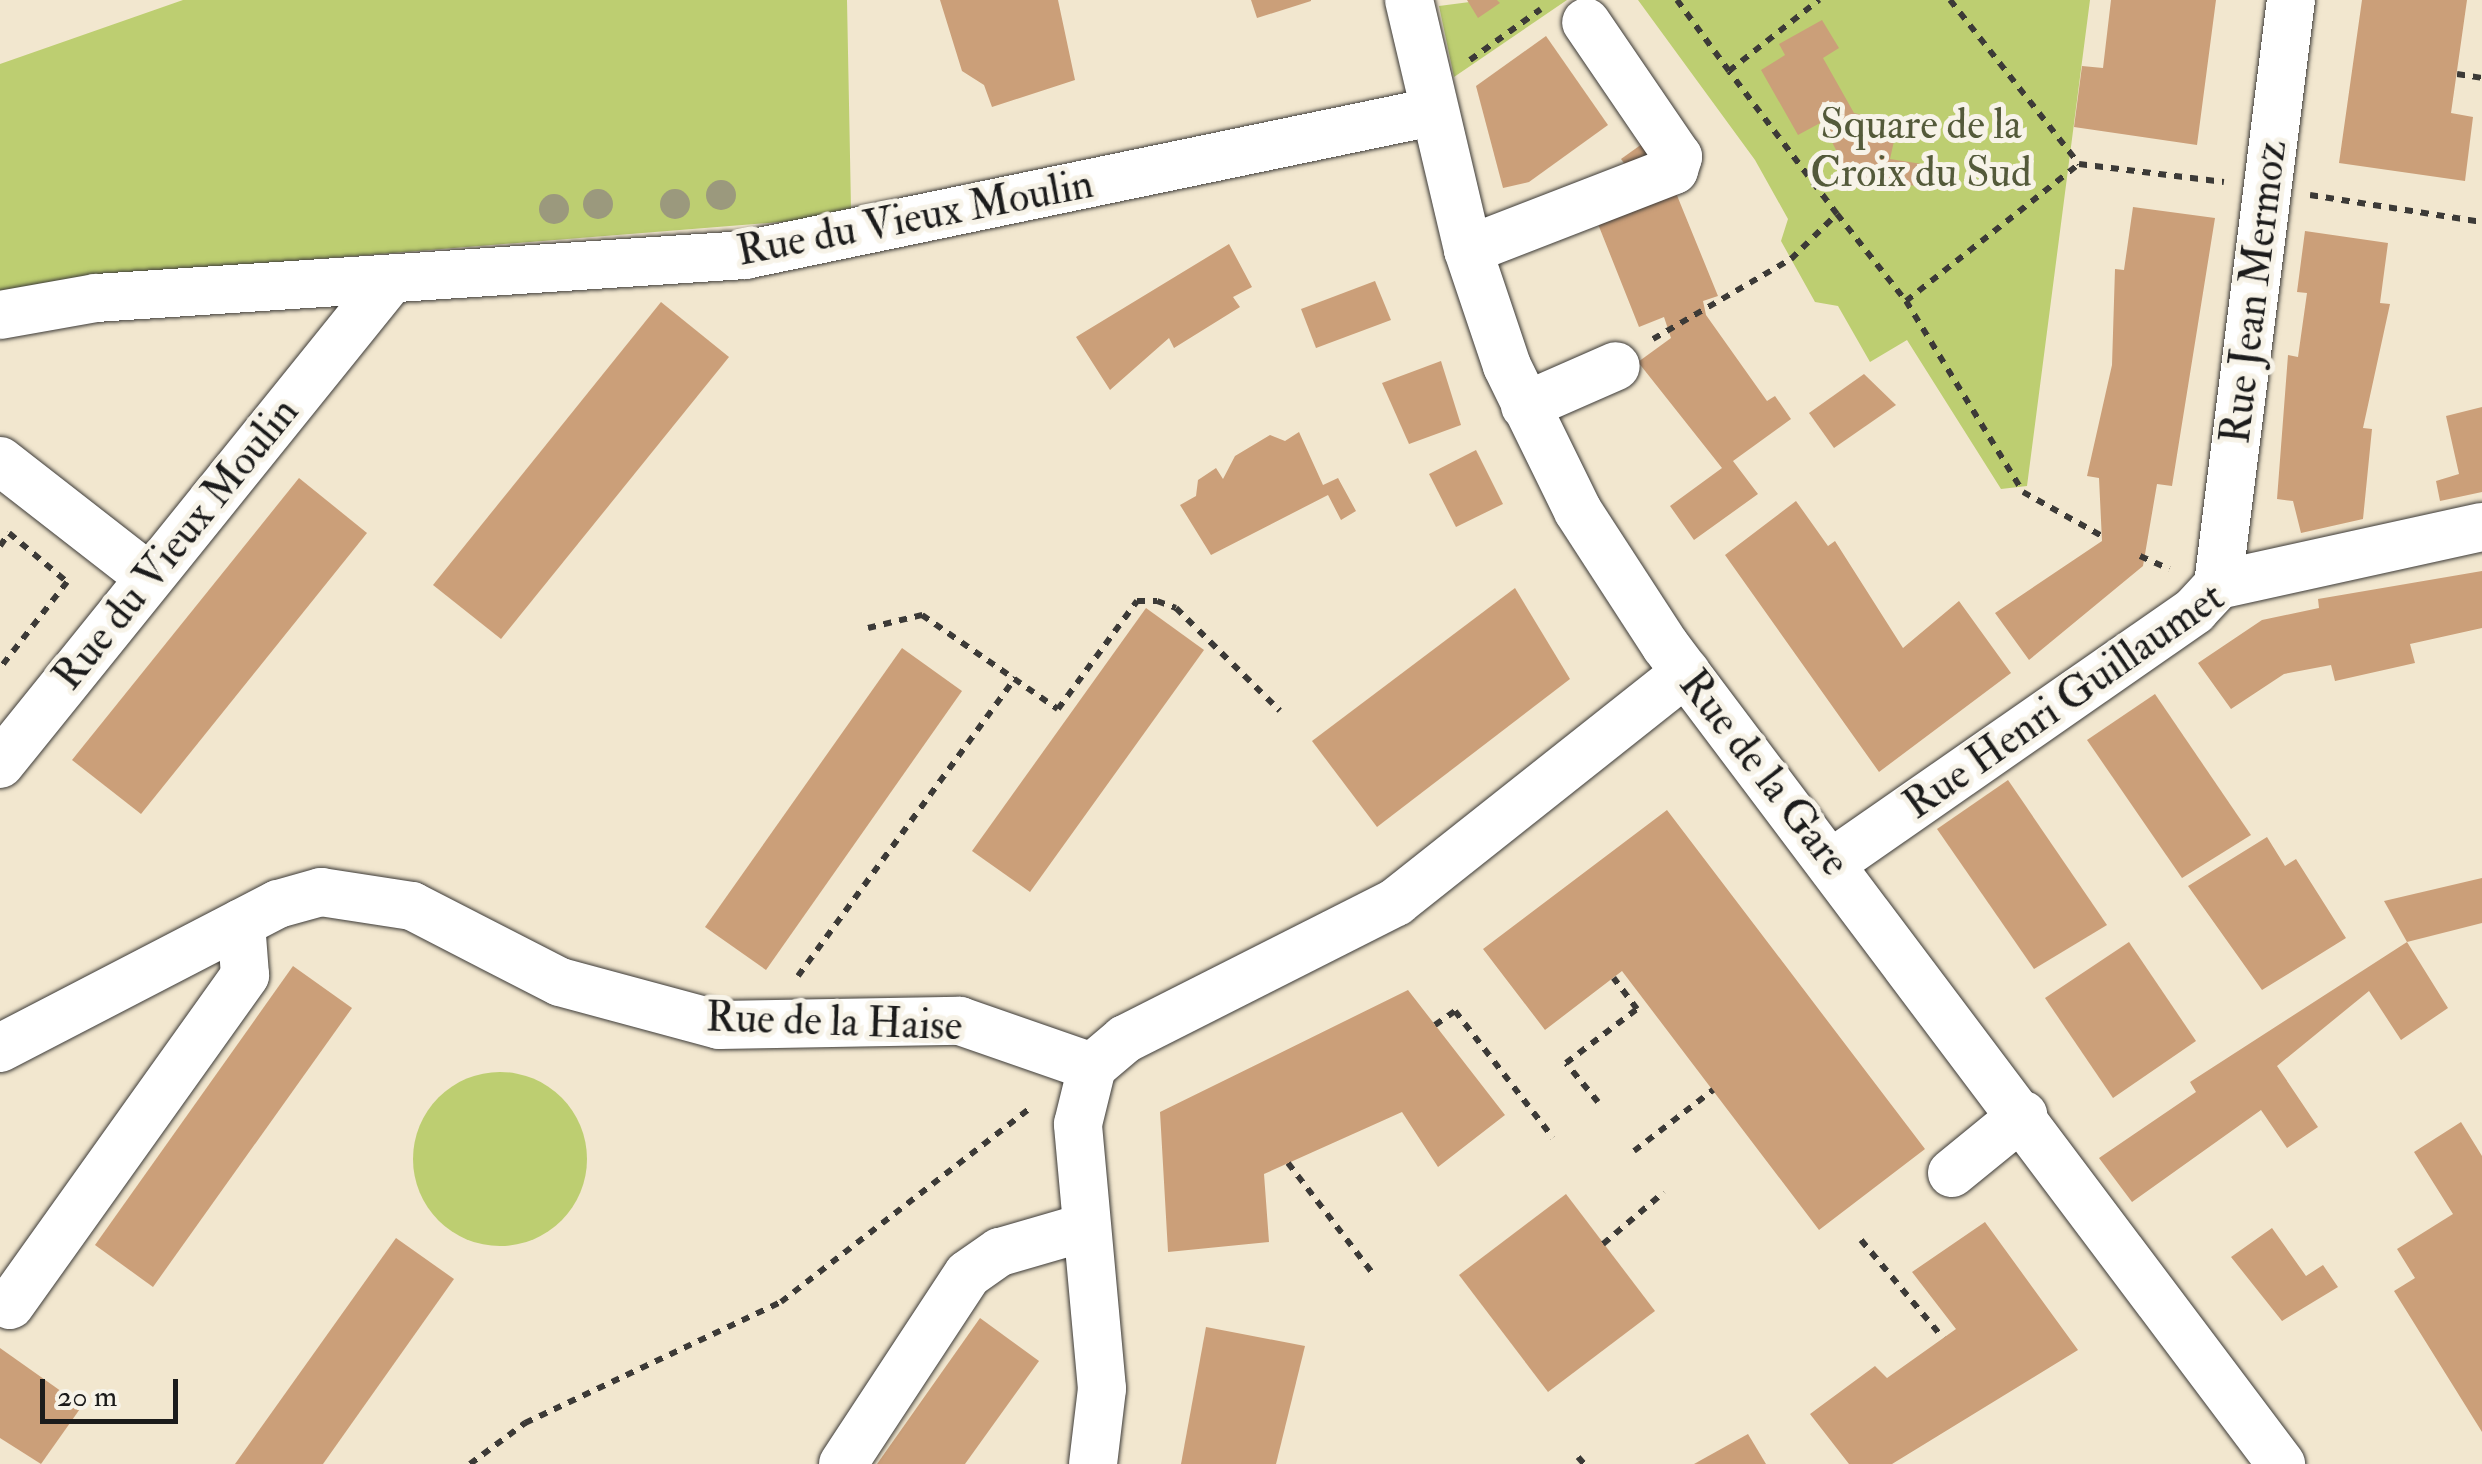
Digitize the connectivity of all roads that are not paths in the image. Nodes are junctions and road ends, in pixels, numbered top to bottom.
1 (1409, 0) edge
2 (2291, 0) edge
3 (1570, 11) edge
4 (1429, 96) junction
5 (1468, 250) junction
6 (391, 280) junction
7 (0, 315) edge
8 (1616, 366) road end
9 (1525, 406) junction
10 (0, 461) edge
11 (2482, 527) edge
12 (149, 577) junction
13 (2218, 585) junction
14 (1686, 672) junction
15 (0, 764) edge
16 (1833, 862) junction
17 (241, 923) junction
18 (0, 1048) edge
19 (1080, 1062) junction
20 (2023, 1116) junction
21 (1952, 1173) dead end
22 (1086, 1227) junction
23 (10, 1305) dead end
24 (843, 1464) edge
25 (1093, 1464) edge
26 (2281, 1464) edge

1 - 4 street, Rue de la Gare
2 - 13 street, Rue Jean Mermoz
3 - 5 street
4 - 5 street, Rue de la Gare
4 - 6 street, Rue du Vieux Moulin
5 - 9 street, Rue de la Gare
6 - 7 street, Rue du Vieux Moulin
6 - 12 street, Rue du Vieux Moulin
8 - 9 street
9 - 14 street, Rue de la Gare
10 - 12 street
11 - 13 street, Rue Henri Guillaumet
12 - 15 street, Rue du Vieux Moulin
13 - 16 street, Rue Henri Guillaumet
14 - 16 street, Rue de la Gare
14 - 19 street
16 - 20 street, Rue de la Gare
17 - 18 street, Rue de la Haise
17 - 19 street, Rue de la Haise
17 - 23 street
19 - 22 street
20 - 21 street
20 - 26 street, Rue de la Gare
22 - 24 street
22 - 25 street

